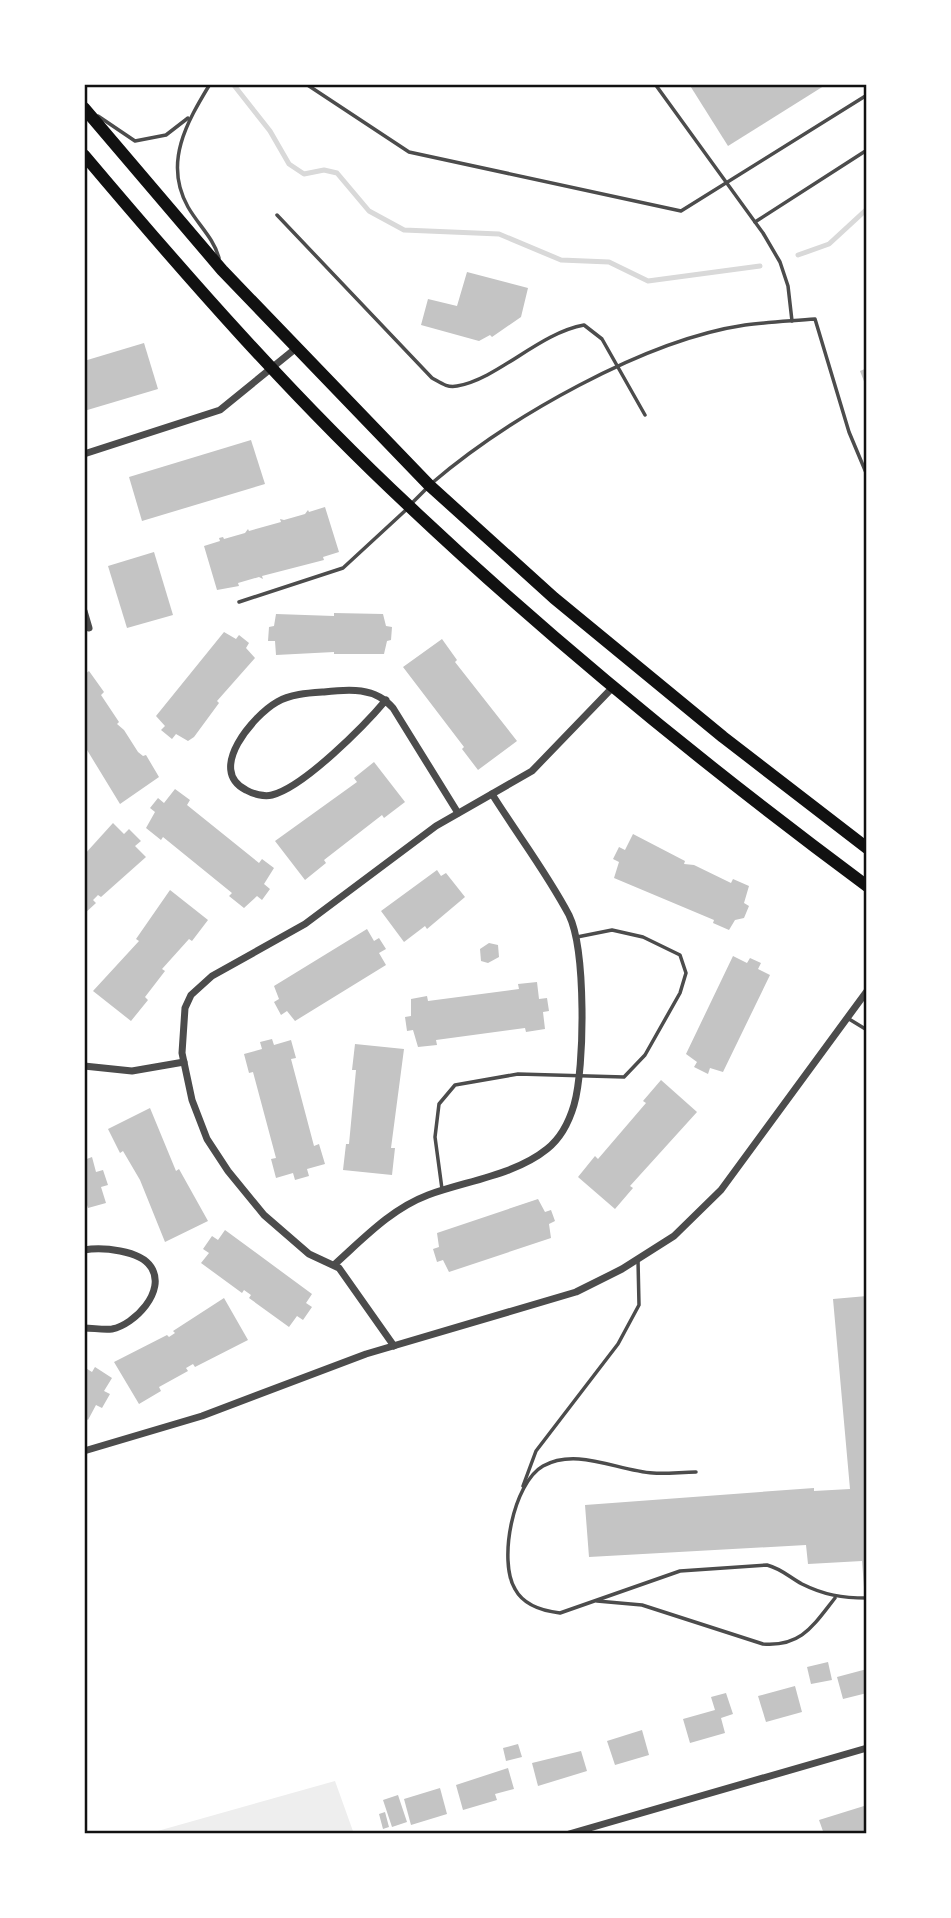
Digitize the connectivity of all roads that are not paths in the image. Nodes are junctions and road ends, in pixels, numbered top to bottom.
1 (211, 84) edge
2 (306, 84) edge
3 (655, 84) edge
4 (867, 95) edge
5 (84, 108) edge
6 (190, 117) junction
7 (867, 150) edge
8 (84, 155) edge
9 (727, 182) junction
10 (277, 215) dead end
11 (755, 222) junction
12 (222, 270) junction
13 (792, 321) junction
14 (295, 349) junction
15 (274, 368) junction
16 (618, 368) junction
17 (645, 415) dead end
18 (84, 454) edge
19 (867, 475) edge
20 (429, 485) junction
21 (409, 507) junction
22 (239, 602) dead end
23 (84, 611) edge
24 (89, 628) dead end
25 (614, 685) junction
26 (386, 700) junction
27 (492, 794) junction
28 (458, 813) junction
29 (867, 848) edge
30 (867, 886) edge
31 (576, 937) junction
32 (867, 991) edge
33 (847, 1018) junction
34 (867, 1030) edge
35 (184, 1062) junction
36 (84, 1066) edge
37 (577, 1076) junction
38 (442, 1191) junction
39 (84, 1250) edge
40 (638, 1258) junction
41 (335, 1264) junction
42 (84, 1328) edge
43 (394, 1346) junction
44 (84, 1451) edge
45 (696, 1472) dead end
46 (520, 1493) junction
47 (835, 1598) junction
48 (867, 1598) edge
49 (591, 1601) junction
50 (867, 1748) edge
51 (569, 1834) edge

1 - 6 lane
2 - 9 lane
3 - 9 lane
4 - 9 lane
5 - 6 lane
5 - 12 main road
6 - 12 lane
7 - 11 lane
8 - 15 main road
9 - 11 lane
10 - 16 lane
11 - 13 lane
12 - 14 main road
13 - 16 lane
13 - 19 lane
14 - 15 street
14 - 20 main road
15 - 18 street
15 - 21 main road
16 - 17 lane
16 - 20 lane
20 - 21 lane
20 - 29 main road
21 - 22 lane
21 - 25 main road
23 - 24 street
25 - 27 street
25 - 30 main road
26 - 26 street
26 - 28 street
27 - 28 street
27 - 31 street
28 - 35 street
31 - 37 street
31 - 37 lane
32 - 33 street
33 - 34 lane
33 - 40 street
35 - 36 street
35 - 41 street
37 - 38 street
37 - 38 lane
38 - 41 street
39 - 42 street
40 - 43 street
40 - 46 lane
41 - 43 street
43 - 44 street
45 - 46 lane
46 - 49 lane
47 - 48 lane
47 - 49 lane
47 - 49 lane
50 - 51 street

